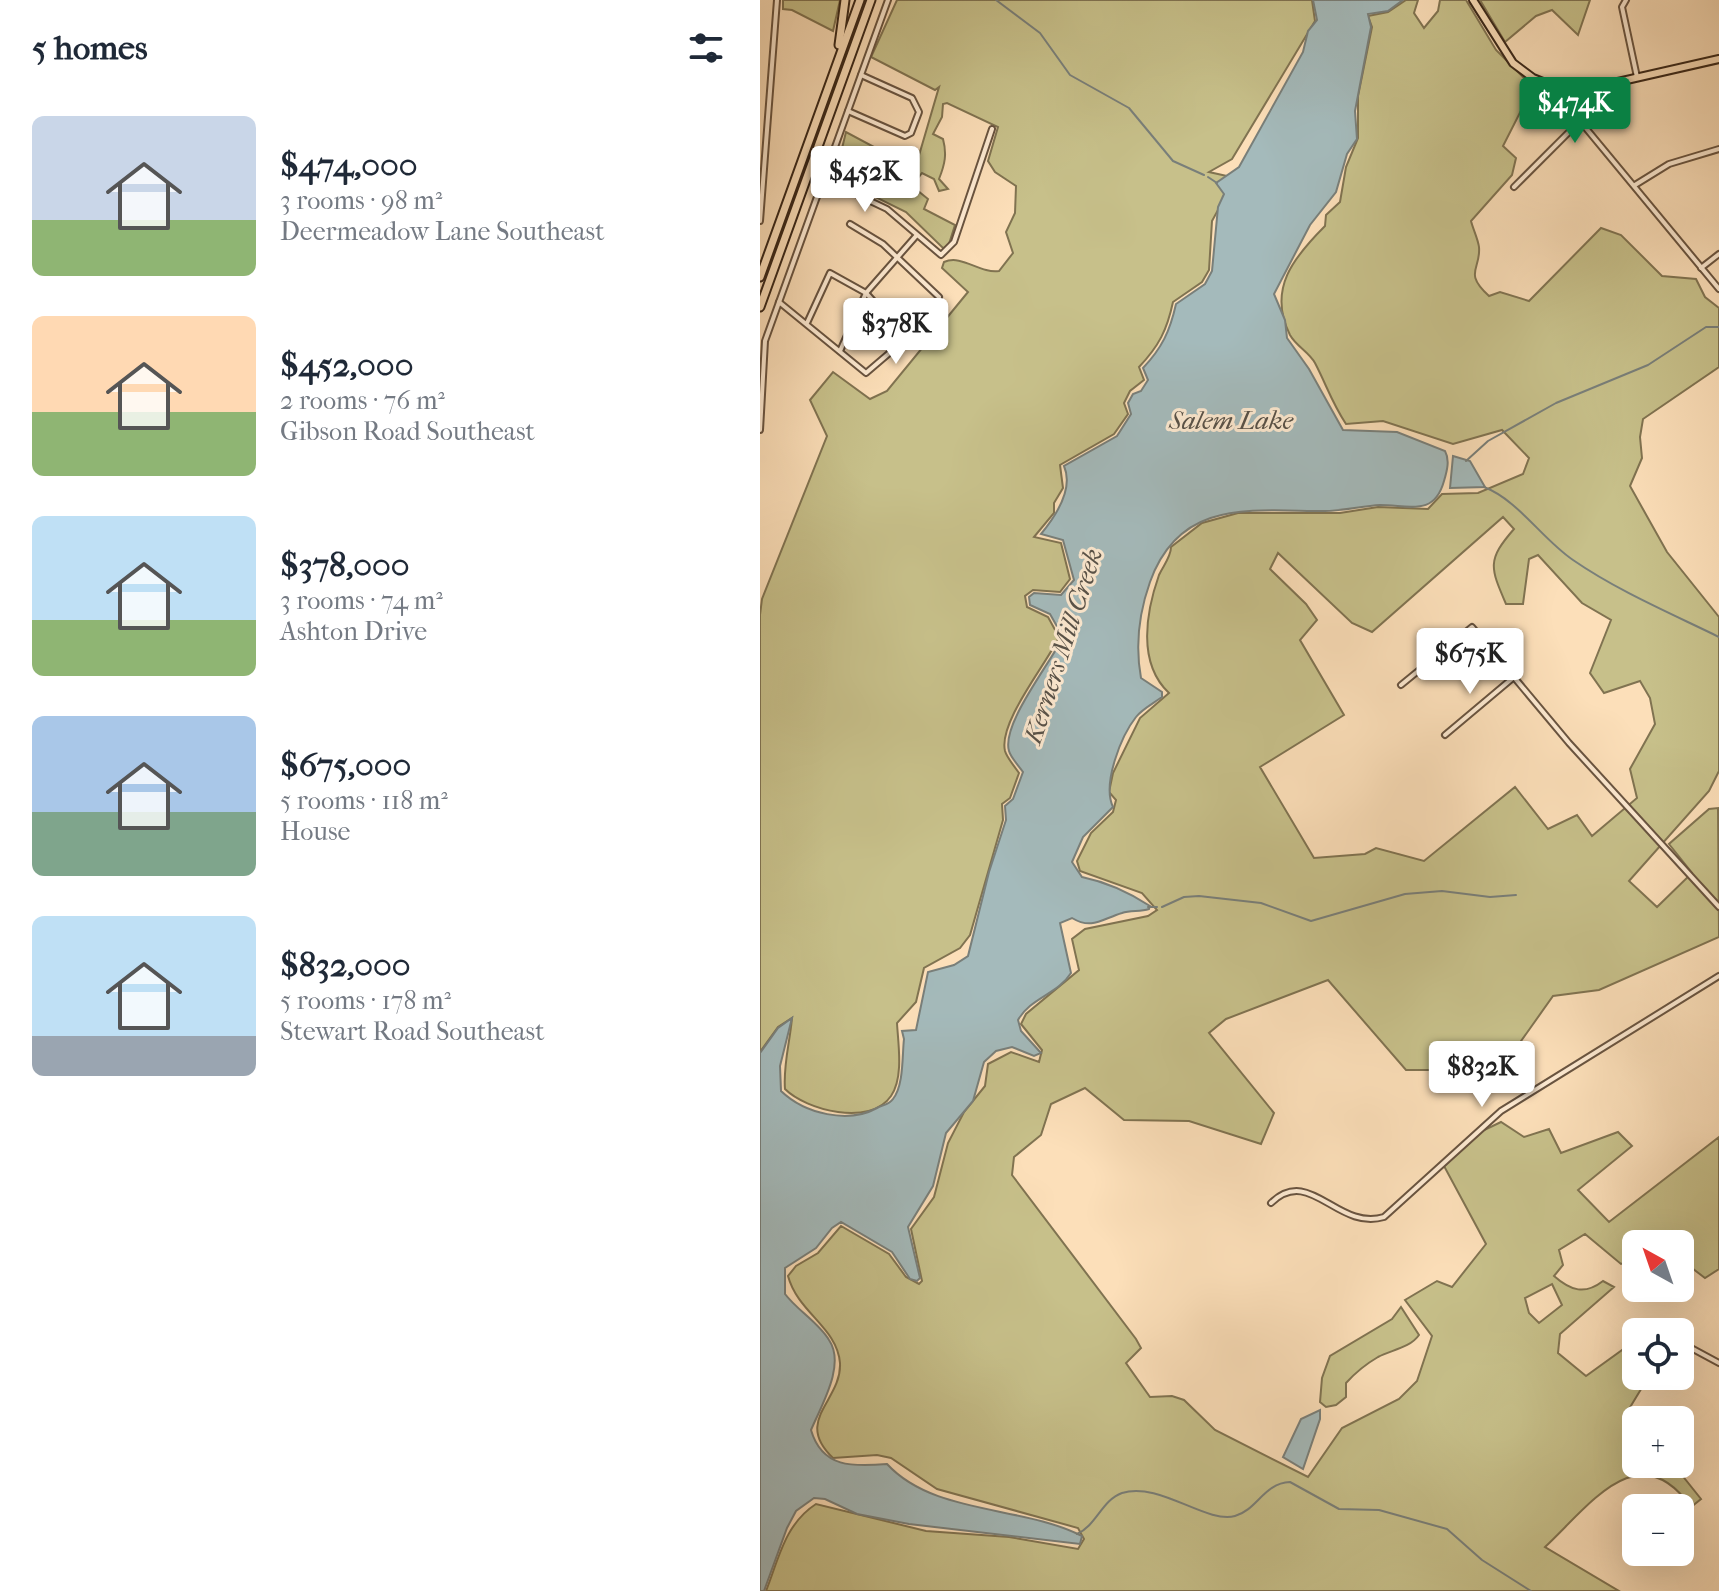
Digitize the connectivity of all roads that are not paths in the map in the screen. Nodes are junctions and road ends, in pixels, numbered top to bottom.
1 (777, 0) edge
2 (845, 0) edge
3 (860, 0) edge
4 (871, 0) edge
5 (888, 0) edge
6 (1473, 0) edge
7 (1625, 0) edge
8 (1719, 59) edge
9 (833, 75) junction
10 (861, 75) junction
11 (1637, 77) junction
12 (1609, 84) junction
13 (848, 111) junction
14 (1580, 121) junction
15 (992, 129) dead end
16 (1719, 149) edge
17 (824, 179) junction
18 (1635, 185) junction
19 (1514, 187) dead end
20 (760, 221) edge
21 (850, 224) dead end
22 (916, 236) junction
23 (1719, 254) edge
24 (897, 258) junction
25 (1701, 268) junction
26 (760, 277) edge
27 (1719, 289) edge
28 (866, 293) junction
29 (939, 297) dead end
30 (779, 302) junction
31 (760, 307) edge
32 (807, 323) junction
33 (840, 351) junction
34 (760, 430) edge
35 (1514, 677) junction
36 (1401, 685) dead end
37 (1445, 735) dead end
38 (1719, 907) edge
39 (1719, 976) edge
40 (1271, 1203) dead end
41 (1694, 1350) edge
42 (1719, 1363) edge

1 - 20 street
2 - 9 highway
3 - 9 highway
4 - 31 highway
5 - 10 street
6 - 12 main road
7 - 11 street
8 - 11 main road
9 - 26 highway
10 - 13 street
10 - 13 street
11 - 12 main road
12 - 14 street
13 - 17 street
14 - 18 street
14 - 19 street
15 - 22 street
16 - 18 street
17 - 22 street
17 - 30 street
18 - 25 street
21 - 24 street
22 - 24 street
23 - 25 street
24 - 28 street
24 - 29 street
25 - 27 street
28 - 32 street
28 - 33 street
28 - 33 street
30 - 32 street
30 - 34 street
32 - 33 street
35 - 36 street
35 - 37 street
35 - 38 street
39 - 40 street
41 - 42 street

